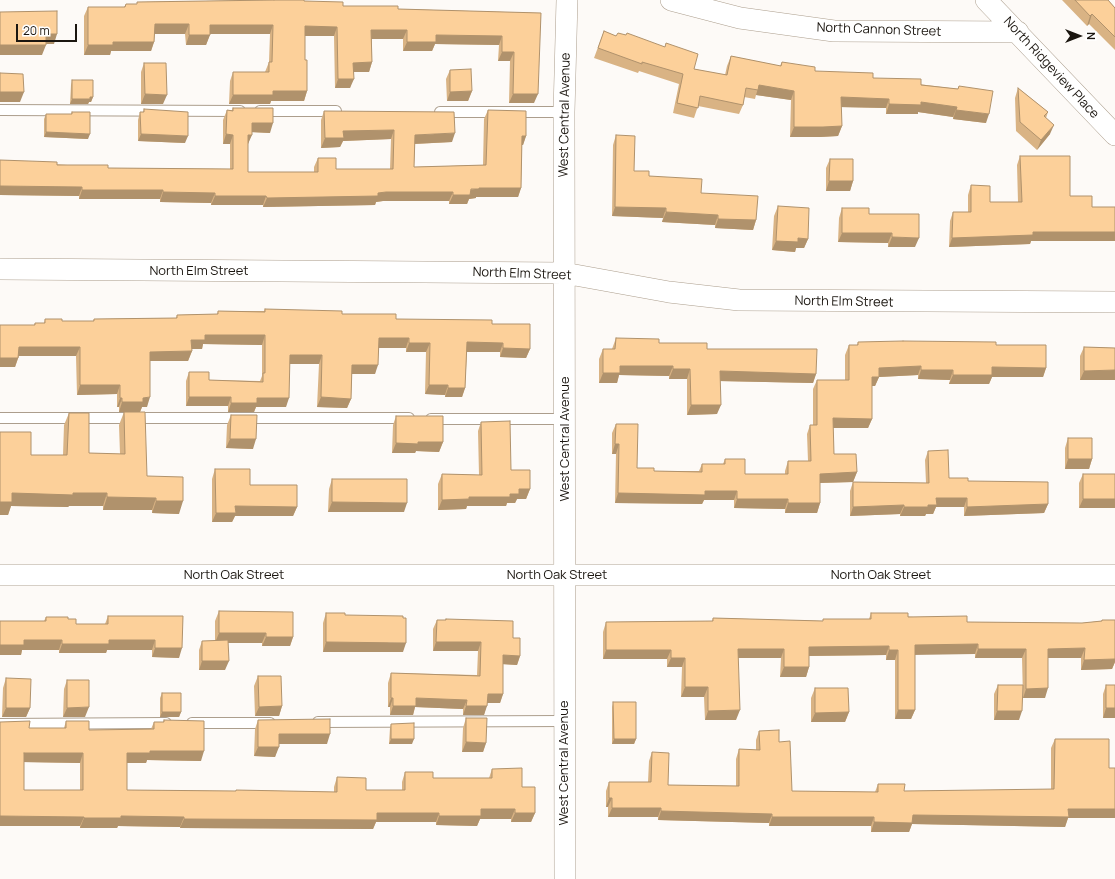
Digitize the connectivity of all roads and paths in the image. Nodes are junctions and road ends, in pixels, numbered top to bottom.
1 (567, 0) edge
2 (671, 0) edge
3 (986, 0) edge
4 (1018, 32) junction
5 (0, 110) edge
6 (350, 112) edge
7 (429, 112) edge
8 (564, 112) junction
9 (1113, 129) edge
10 (0, 269) edge
11 (564, 273) junction
12 (1115, 302) edge
13 (0, 418) edge
14 (565, 419) junction
15 (0, 575) edge
16 (565, 575) junction
17 (1115, 575) edge
18 (564, 721) junction
19 (310, 722) edge
20 (278, 723) edge
21 (0, 724) edge
22 (565, 879) edge

1 - 8 street, West Central Avenue
2 - 4 street, North Cannon Street
3 - 4 street, North Ridgeview Place
4 - 9 street, North Ridgeview Place
5 - 6 lane
7 - 8 lane
8 - 11 street, West Central Avenue
10 - 11 street, North Elm Street
11 - 12 street, North Elm Street
11 - 14 street, West Central Avenue
13 - 14 lane
14 - 16 street, West Central Avenue
15 - 16 street, North Oak Street
16 - 17 street, North Oak Street
16 - 18 street, West Central Avenue
18 - 19 lane
18 - 22 street, West Central Avenue
20 - 21 lane

